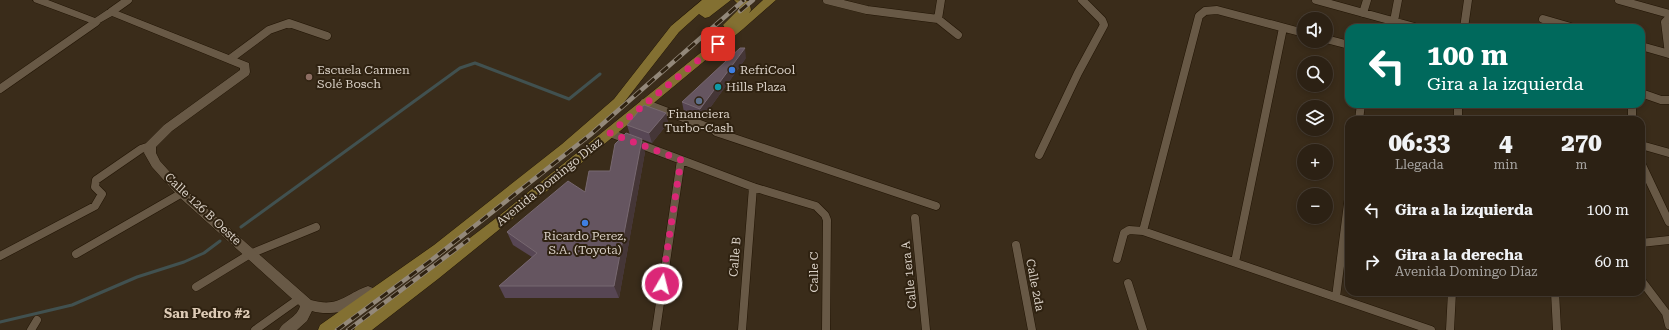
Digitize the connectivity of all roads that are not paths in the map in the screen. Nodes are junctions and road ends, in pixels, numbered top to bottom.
1 (128, 0) edge
2 (709, 0) edge
3 (725, 0) edge
4 (740, 0) edge
5 (770, 0) edge
6 (827, 0) edge
7 (941, 0) edge
8 (1082, 0) edge
9 (1316, 0) edge
10 (1367, 0) edge
11 (1398, 0) edge
12 (1468, 0) edge
13 (1619, 0) edge
14 (42, 1) edge
15 (111, 12) junction
16 (1363, 13) junction
17 (1669, 14) edge
18 (1669, 18) edge
19 (938, 19) junction
20 (1543, 19) dead end
21 (1394, 21) junction
22 (96, 22) junction
23 (1404, 24) edge
24 (1465, 24) edge
25 (1560, 24) edge
26 (1283, 28) junction
27 (1297, 31) edge
28 (958, 35) dead end
29 (326, 36) dead end
30 (1333, 41) edge
31 (1345, 45) edge
32 (1645, 47) edge
33 (1669, 54) edge
34 (230, 59) junction
35 (650, 62) junction
36 (693, 64) junction
37 (0, 89) edge
38 (1645, 94) edge
39 (1669, 100) edge
40 (642, 105) junction
41 (610, 133) junction
42 (150, 146) junction
43 (1645, 146) edge
44 (1669, 153) edge
45 (1039, 155) dead end
46 (681, 160) junction
47 (1645, 171) edge
48 (753, 187) junction
49 (182, 193) junction
50 (936, 206) dead end
51 (915, 218) dead end
52 (1668, 220) edge
53 (316, 227) dead end
54 (1345, 227) edge
55 (1143, 231) junction
56 (1669, 240) edge
57 (1645, 243) edge
58 (1016, 245) dead end
59 (439, 249) junction
60 (76, 254) dead end
61 (250, 254) junction
62 (0, 256) edge
63 (1117, 259) dead end
64 (1236, 262) junction
65 (1128, 284) dead end
66 (1645, 285) edge
67 (196, 287) dead end
68 (1452, 296) edge
69 (1555, 296) edge
70 (1336, 297) junction
71 (304, 301) junction
72 (37, 320) dead end
73 (1669, 325) edge
74 (31, 330) edge
75 (255, 330) edge
76 (286, 330) edge
77 (324, 330) edge
78 (363, 330) edge
79 (656, 330) edge
80 (742, 330) edge
81 (826, 330) edge
82 (926, 330) edge
83 (1032, 330) edge
84 (1143, 330) edge
85 (1431, 330) edge
86 (1450, 330) edge
87 (1557, 330) edge

1 - 15 street
2 - 35 main road, Avenida Domingo Díaz
3 - 35 main road
4 - 36 main road
5 - 36 main road, Avenida Domingo Díaz
6 - 19 street
7 - 19 street
8 - 45 street
9 - 16 street
10 - 16 street
11 - 21 street
12 - 24 street
13 - 17 street
14 - 22 street
15 - 22 street
15 - 34 street
16 - 21 street
18 - 33 street
19 - 28 street
20 - 25 street
21 - 23 street
22 - 37 street
26 - 27 street
26 - 55 street
26 - 64 street
29 - 34 street
30 - 31 street
32 - 33 street
34 - 42 street
35 - 59 main road, Avenida Domingo Díaz
36 - 40 main road, Avenida Domingo Díaz
38 - 39 street
40 - 41 main road, Avenida Domingo Díaz
40 - 50 street
41 - 46 street
41 - 78 main road, Avenida Domingo Díaz
42 - 49 street, Calle 126 B Oeste
42 - 62 street
43 - 44 street
46 - 48 street
46 - 79 street
47 - 52 street
48 - 80 street, Calle B
48 - 81 street, Calle C
49 - 60 street
49 - 61 street, Calle 126 B Oeste
51 - 82 street, Calle 1era A
53 - 61 street
54 - 70 street
55 - 63 street
55 - 64 street
56 - 57 street
58 - 83 street, Calle 2da
59 - 71 street, Calle 126 B Oeste
59 - 77 main road, Avenida Domingo Díaz
61 - 67 street
61 - 71 street, Calle 126 B Oeste
64 - 70 street
65 - 84 street
66 - 73 street
68 - 86 street
69 - 87 street
70 - 85 street
71 - 75 street
71 - 76 street
72 - 74 street

